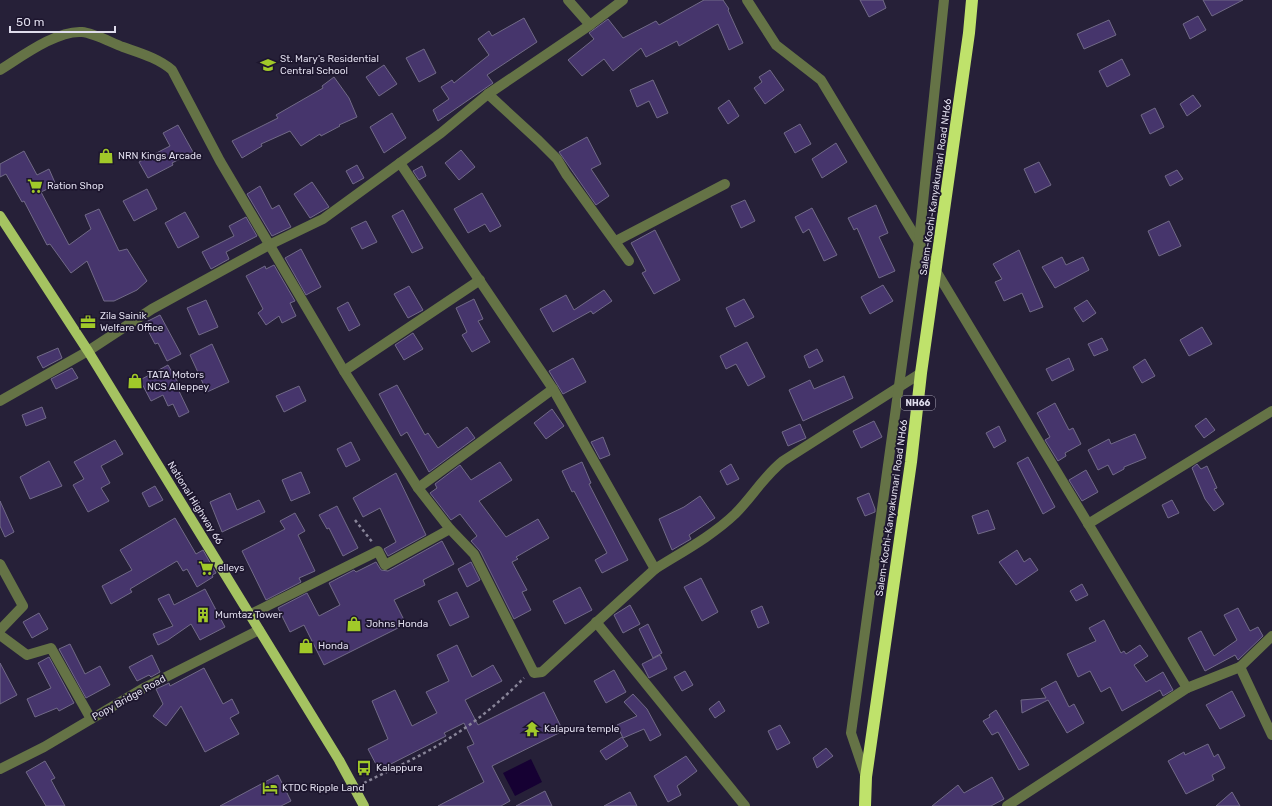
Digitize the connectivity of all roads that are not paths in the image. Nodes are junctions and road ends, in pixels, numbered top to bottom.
1 (568, 0) edge
2 (623, 0) edge
3 (747, 0) edge
4 (944, 0) edge
5 (972, 0) edge
6 (590, 25) junction
7 (0, 70) edge
8 (488, 94) junction
9 (400, 163) junction
10 (725, 184) dead end
11 (0, 216) edge
12 (616, 241) junction
13 (918, 241) junction
14 (269, 245) junction
15 (629, 260) dead end
16 (936, 270) junction
17 (480, 280) junction
18 (88, 351) junction
19 (344, 371) junction
20 (921, 373) junction
21 (898, 388) junction
22 (553, 389) junction
23 (0, 401) edge
24 (1272, 411) edge
25 (418, 488) junction
26 (1088, 524) junction
27 (450, 529) junction
28 (0, 564) edge
29 (655, 569) junction
30 (249, 616) junction
31 (596, 622) junction
32 (0, 630) edge
33 (259, 630) junction
34 (0, 635) edge
35 (1272, 636) edge
36 (1240, 667) junction
37 (1187, 688) junction
38 (91, 719) junction
39 (1272, 735) edge
40 (0, 769) edge
41 (866, 777) junction
42 (364, 806) edge
43 (745, 806) edge
44 (865, 806) edge
45 (1006, 806) edge

1 - 6 street
2 - 6 street
3 - 13 street
4 - 13 street
5 - 16 highway, Salem-Kochi-Kanyakumari Road NH66 / NH66
6 - 8 street
7 - 14 street
8 - 9 street
8 - 12 street
9 - 14 street
9 - 17 street
10 - 12 street
11 - 18 main road, National Highway 66
12 - 15 street
13 - 16 street
13 - 21 street
14 - 18 street
14 - 19 street
16 - 20 highway, Salem-Kochi-Kanyakumari Road NH66 / NH66
16 - 26 street
17 - 19 street
17 - 22 street
18 - 23 street
18 - 30 main road, National Highway 66
19 - 25 street
20 - 21 street
20 - 41 highway, Salem-Kochi-Kanyakumari Road NH66 / NH66
21 - 29 street
21 - 41 street
22 - 25 street
22 - 29 street
24 - 26 street
25 - 27 street
26 - 37 street
27 - 30 street
27 - 31 street
28 - 32 street
29 - 31 street
30 - 33 main road, National Highway 66
31 - 43 street
33 - 38 street, Popy Bridge Road
33 - 42 main road, National Highway 66
34 - 38 street
35 - 36 street
36 - 37 street
36 - 39 street
37 - 45 street
38 - 40 street, Popy Bridge Road
41 - 44 highway, Salem-Kochi-Kanyakumari Road NH66 / NH66

